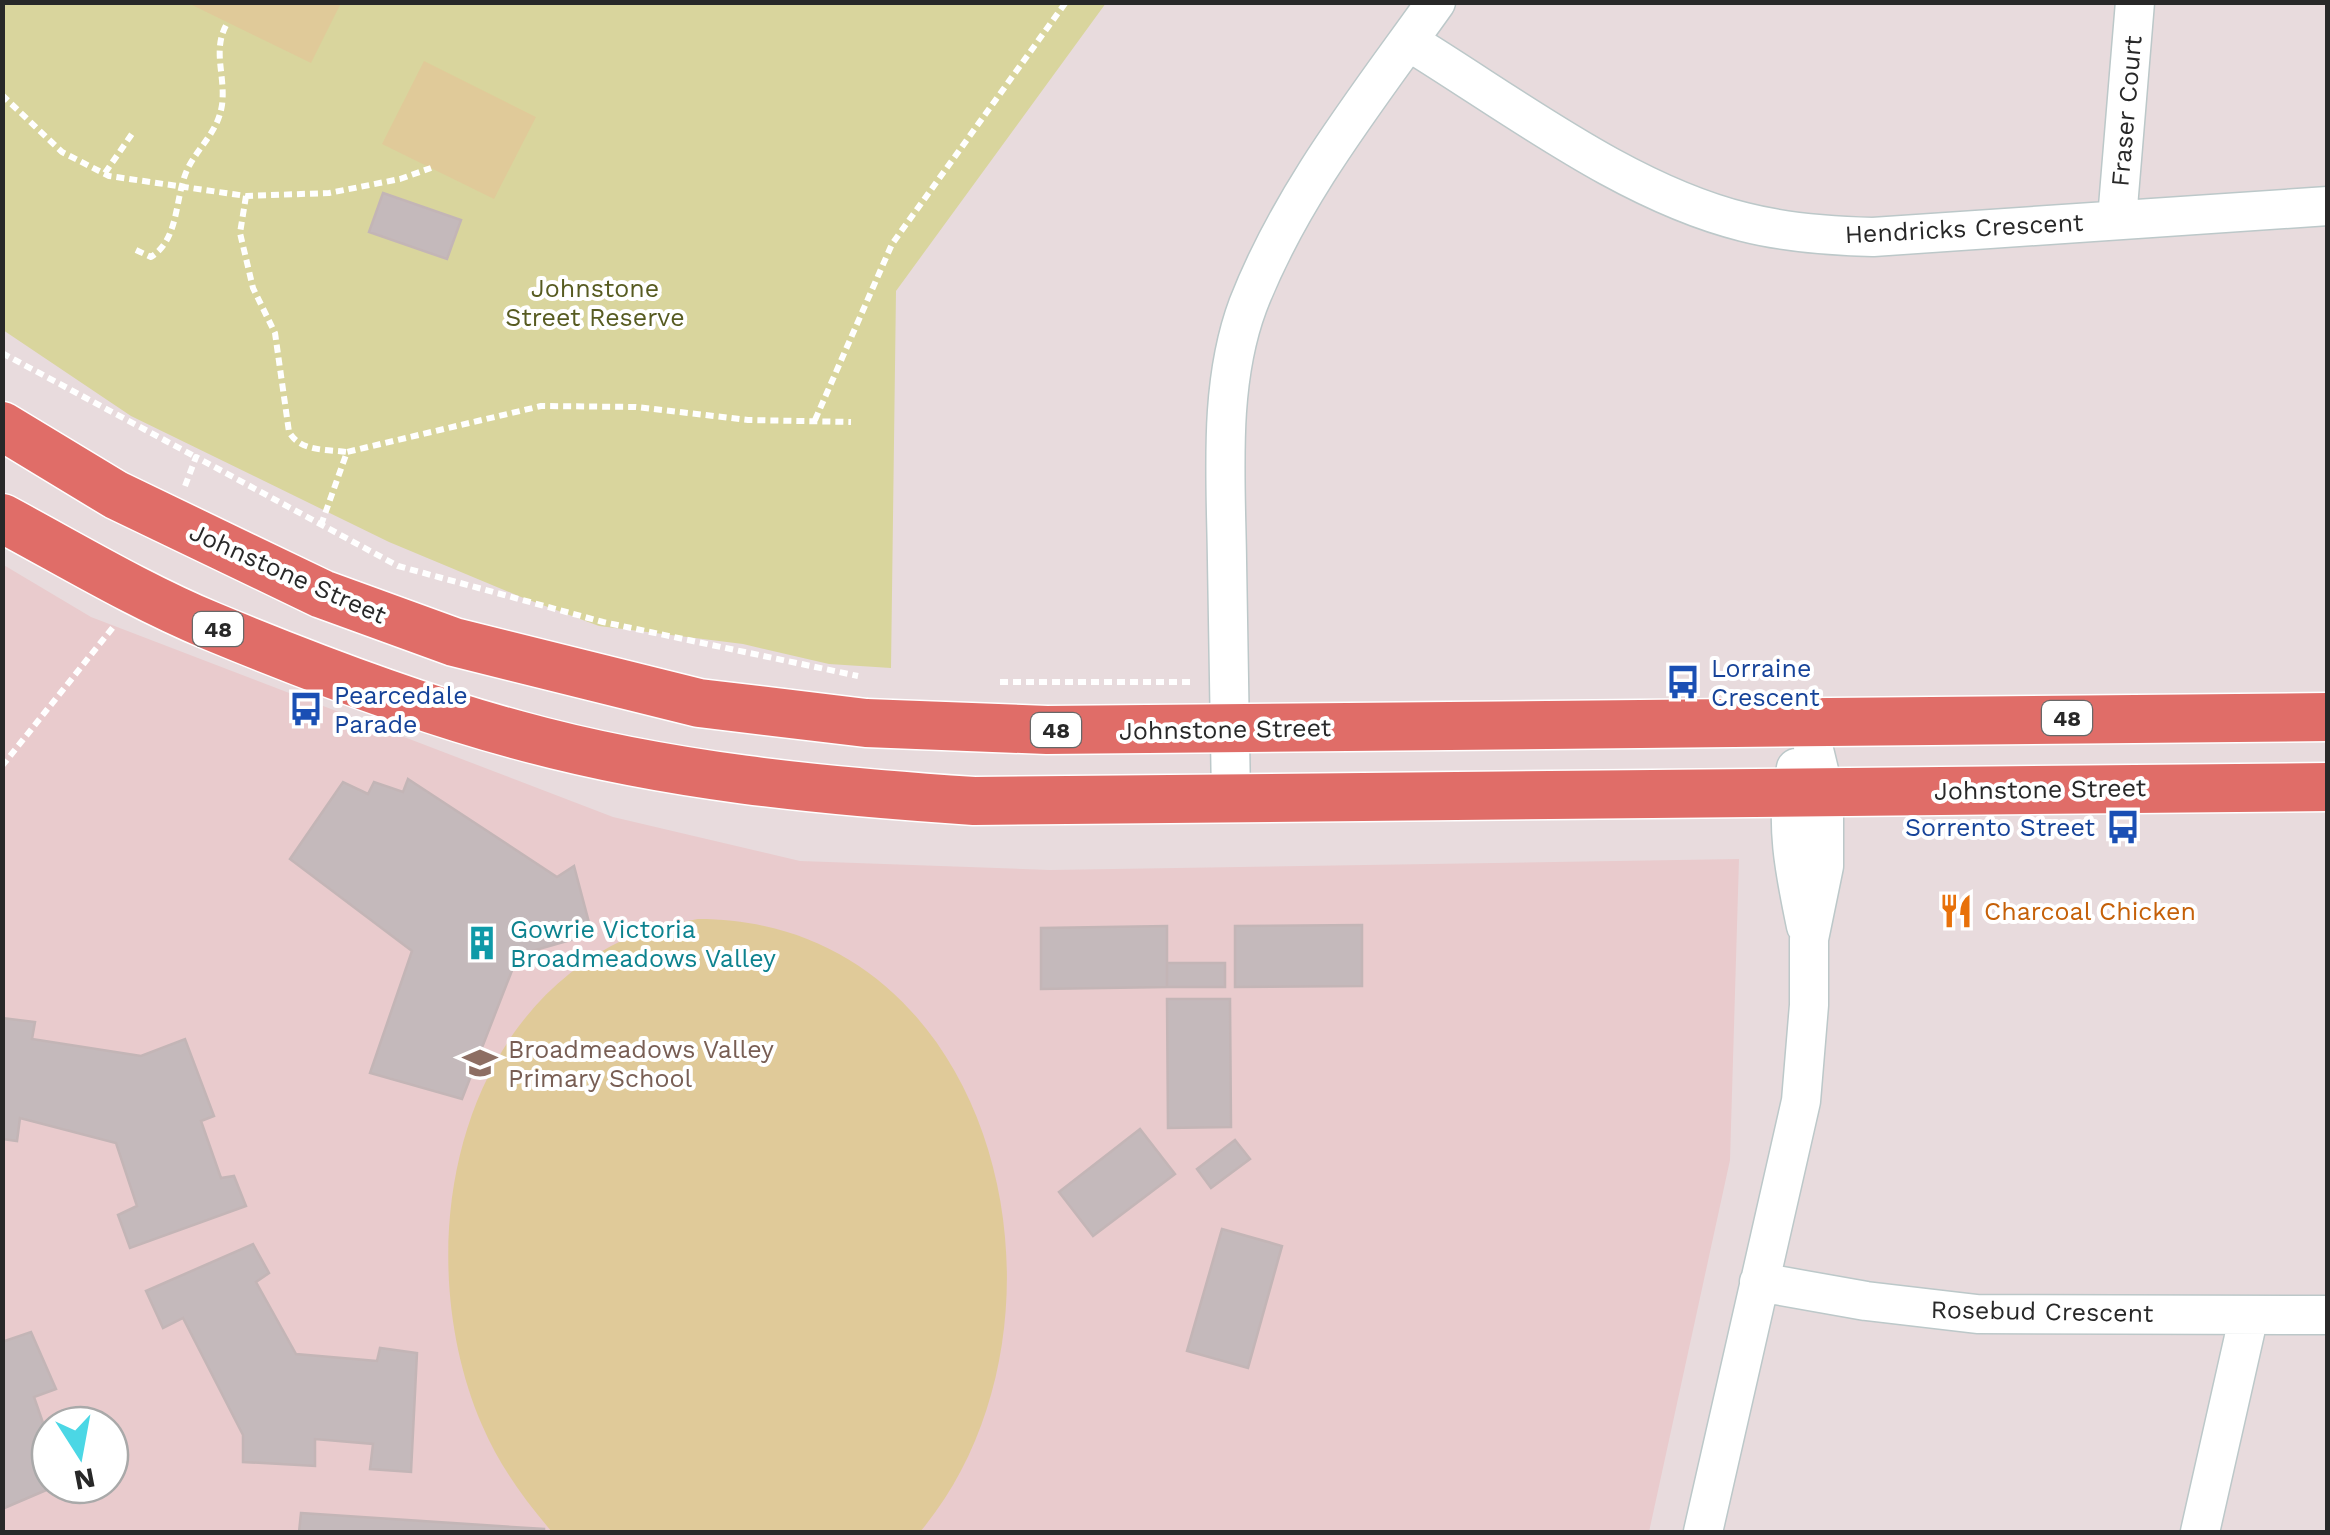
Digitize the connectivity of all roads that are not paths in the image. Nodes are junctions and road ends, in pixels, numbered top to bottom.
1 (1436, 2) edge
2 (2135, 2) edge
3 (1408, 41) junction
4 (2328, 206) edge
5 (2117, 219) junction
6 (2, 426) edge
7 (2, 518) edge
8 (654, 693) junction
9 (1229, 706) junction
10 (2328, 717) edge
11 (1808, 720) junction
12 (640, 762) junction
13 (2328, 787) edge
14 (1807, 792) junction
15 (1231, 797) junction
16 (1759, 1282) junction
17 (2250, 1314) junction
18 (2328, 1314) edge
19 (1704, 1532) edge
20 (2200, 1532) edge

1 - 3 street
2 - 5 street, Fraser Court
3 - 5 street, Hendricks Crescent
3 - 9 street
4 - 5 street, Hendricks Crescent
6 - 8 main road, Johnstone Street / 48
7 - 12 main road, Johnstone Street / 48
8 - 9 main road, Johnstone Street / 48
8 - 12 main road
9 - 11 main road, Johnstone Street / 48
9 - 15 street
10 - 11 main road, Johnstone Street / 48
11 - 14 street
12 - 15 main road, Johnstone Street / 48
13 - 14 main road, Johnstone Street / 48
14 - 15 main road, Johnstone Street / 48
14 - 16 street
16 - 17 street, Rosebud Crescent
16 - 19 street
17 - 18 street, Rosebud Crescent
17 - 20 street

